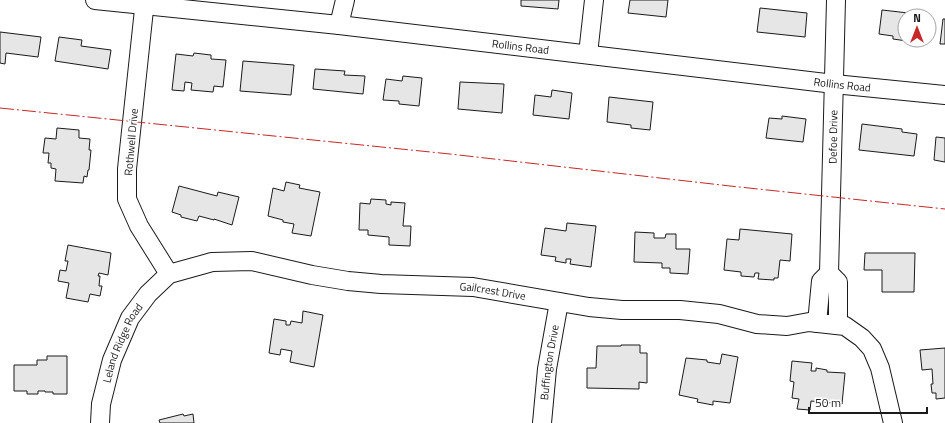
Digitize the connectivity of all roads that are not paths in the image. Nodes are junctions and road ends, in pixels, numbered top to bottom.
1 (96, 0) edge
2 (345, 0) edge
3 (594, 0) edge
4 (836, 0) edge
5 (145, 3) edge
6 (339, 25) junction
7 (588, 54) junction
8 (834, 84) junction
9 (945, 95) edge
10 (829, 273) junction
11 (169, 274) junction
12 (559, 302) junction
13 (817, 323) junction
14 (838, 325) junction
15 (100, 423) edge
16 (542, 423) edge
17 (893, 423) edge

1 - 5 street, Rollins Road
2 - 6 street
3 - 7 street
4 - 8 street, Defoe Drive
5 - 6 street, Rollins Road
5 - 11 street, Rothwell Drive
6 - 7 street, Rollins Road
7 - 8 street, Rollins Road
8 - 9 street, Rollins Road
8 - 10 street, Defoe Drive
10 - 13 street, Defoe Drive
10 - 14 street
11 - 12 street, Gailcrest Drive
11 - 15 street, Leland Ridge Road
12 - 13 street, Gailcrest Drive
12 - 16 street, Buffington Drive
13 - 14 street, Gailcrest Drive
14 - 17 street

